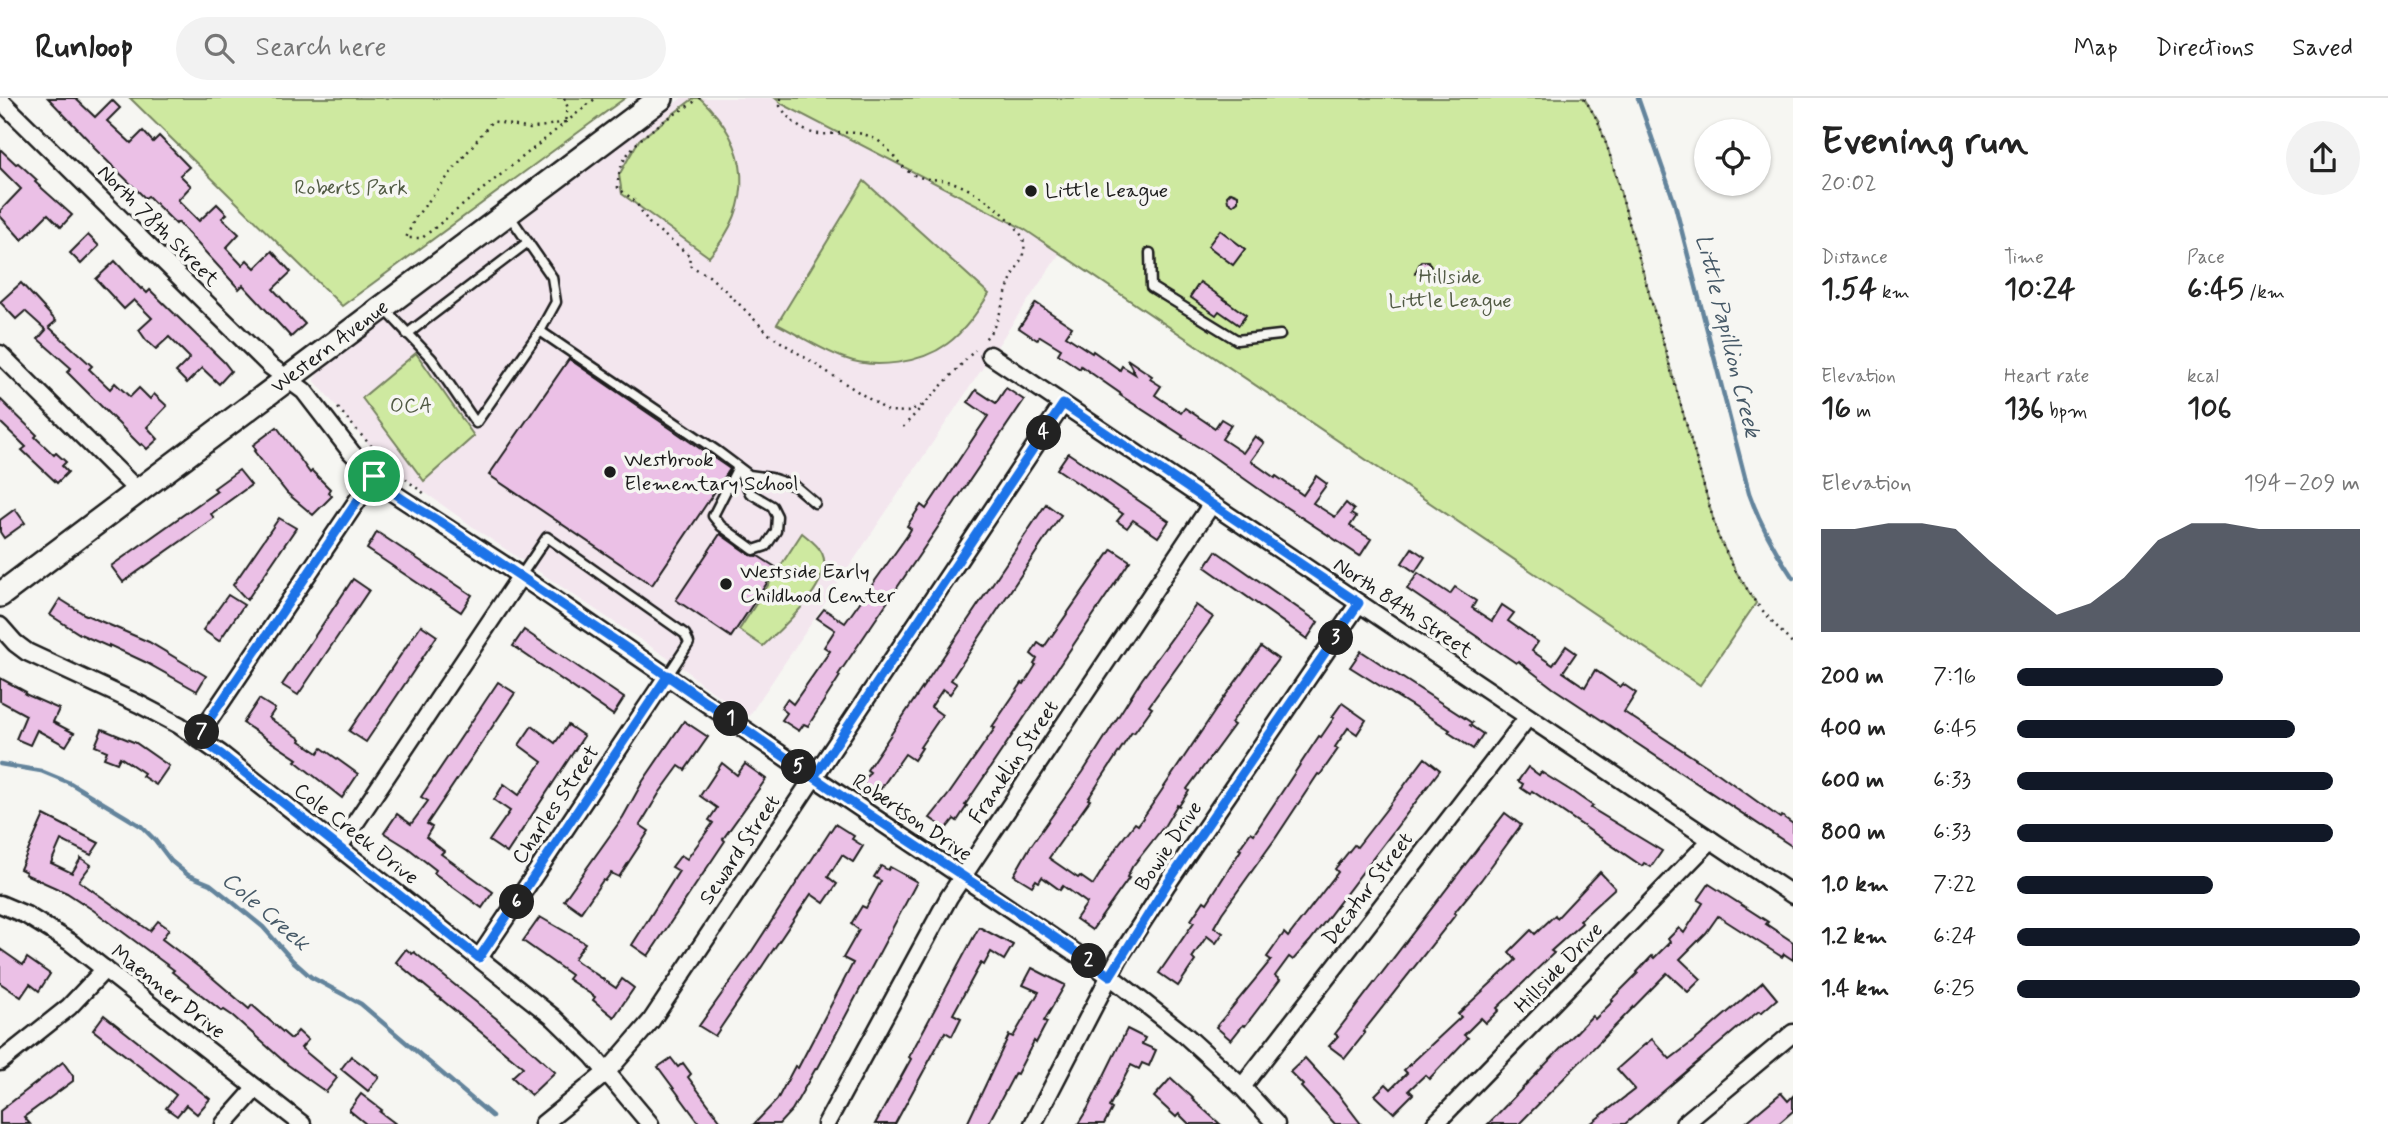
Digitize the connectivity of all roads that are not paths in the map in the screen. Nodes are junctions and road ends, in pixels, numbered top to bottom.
1 (662, 98) edge
2 (0, 100) edge
3 (507, 213) junction
4 (528, 242) junction
5 (1150, 254) dead end
6 (383, 306) junction
7 (540, 331) junction
8 (407, 334) junction
9 (1280, 335) dead end
10 (0, 354) edge
11 (990, 355) dead end
12 (288, 379) junction
13 (1063, 404) junction
14 (738, 467) junction
15 (374, 476) junction
16 (138, 491) junction
17 (815, 503) dead end
18 (1211, 505) junction
19 (520, 577) junction
20 (0, 595) edge
21 (1359, 603) junction
22 (0, 626) edge
23 (668, 675) junction
24 (1528, 717) junction
25 (197, 738) junction
26 (814, 777) junction
27 (1711, 840) junction
28 (339, 847) junction
29 (963, 877) junction
30 (1793, 895) edge
31 (0, 904) edge
32 (479, 958) junction
33 (105, 969) junction
34 (1110, 976) junction
35 (1793, 1033) edge
36 (0, 1062) edge
37 (607, 1072) junction
38 (1242, 1087) junction
39 (256, 1088) junction
40 (224, 1124) edge
41 (302, 1124) edge
42 (543, 1124) edge
43 (650, 1124) edge
44 (826, 1124) edge
45 (1034, 1124) edge
46 (1276, 1124) edge
47 (1435, 1124) edge
48 (1684, 1124) edge

1 - 3 street, Western Avenue
2 - 12 street, North 78th Street
3 - 4 lane
3 - 6 street, Western Avenue
4 - 7 lane
4 - 8 lane
5 - 9 lane
6 - 8 lane
6 - 12 street, Western Avenue
7 - 8 lane
7 - 14 lane
10 - 16 street
11 - 13 street, North 84th Street
12 - 15 street, Robertson Drive
12 - 16 street, Western Avenue
13 - 18 street, North 84th Street
13 - 26 street, Seward Street
14 - 14 lane
14 - 17 lane
15 - 19 street, Robertson Drive
15 - 25 street
16 - 20 street, Western Avenue
18 - 21 street, North 84th Street
18 - 29 street, Franklin Street
19 - 23 street, Robertson Drive
19 - 23 lane
19 - 28 street
21 - 24 street, North 84th Street
21 - 34 street, Bowie Drive
22 - 25 street, Cole Creek Drive
23 - 26 street, Robertson Drive
23 - 32 street, Charles Street
24 - 27 street, North 84th Street
24 - 38 street, Decatur Street
25 - 28 street, Cole Creek Drive
26 - 29 street, Robertson Drive
26 - 37 street, Seward Street
27 - 30 street, North 84th Street
27 - 47 street, Hillside Drive
28 - 32 street, Cole Creek Drive
29 - 34 street, Robertson Drive
29 - 44 street, Franklin Street
31 - 33 street, Maenner Drive
32 - 37 street, Cole Creek Drive
33 - 36 street
33 - 39 street, Maenner Drive
34 - 38 street, Robertson Drive
34 - 45 street, Bowie Drive
35 - 48 street
37 - 42 street, Seward Street
37 - 43 street, Cole Creek Drive
38 - 46 street, Robertson Drive
39 - 40 street
39 - 41 street, Maenner Drive

